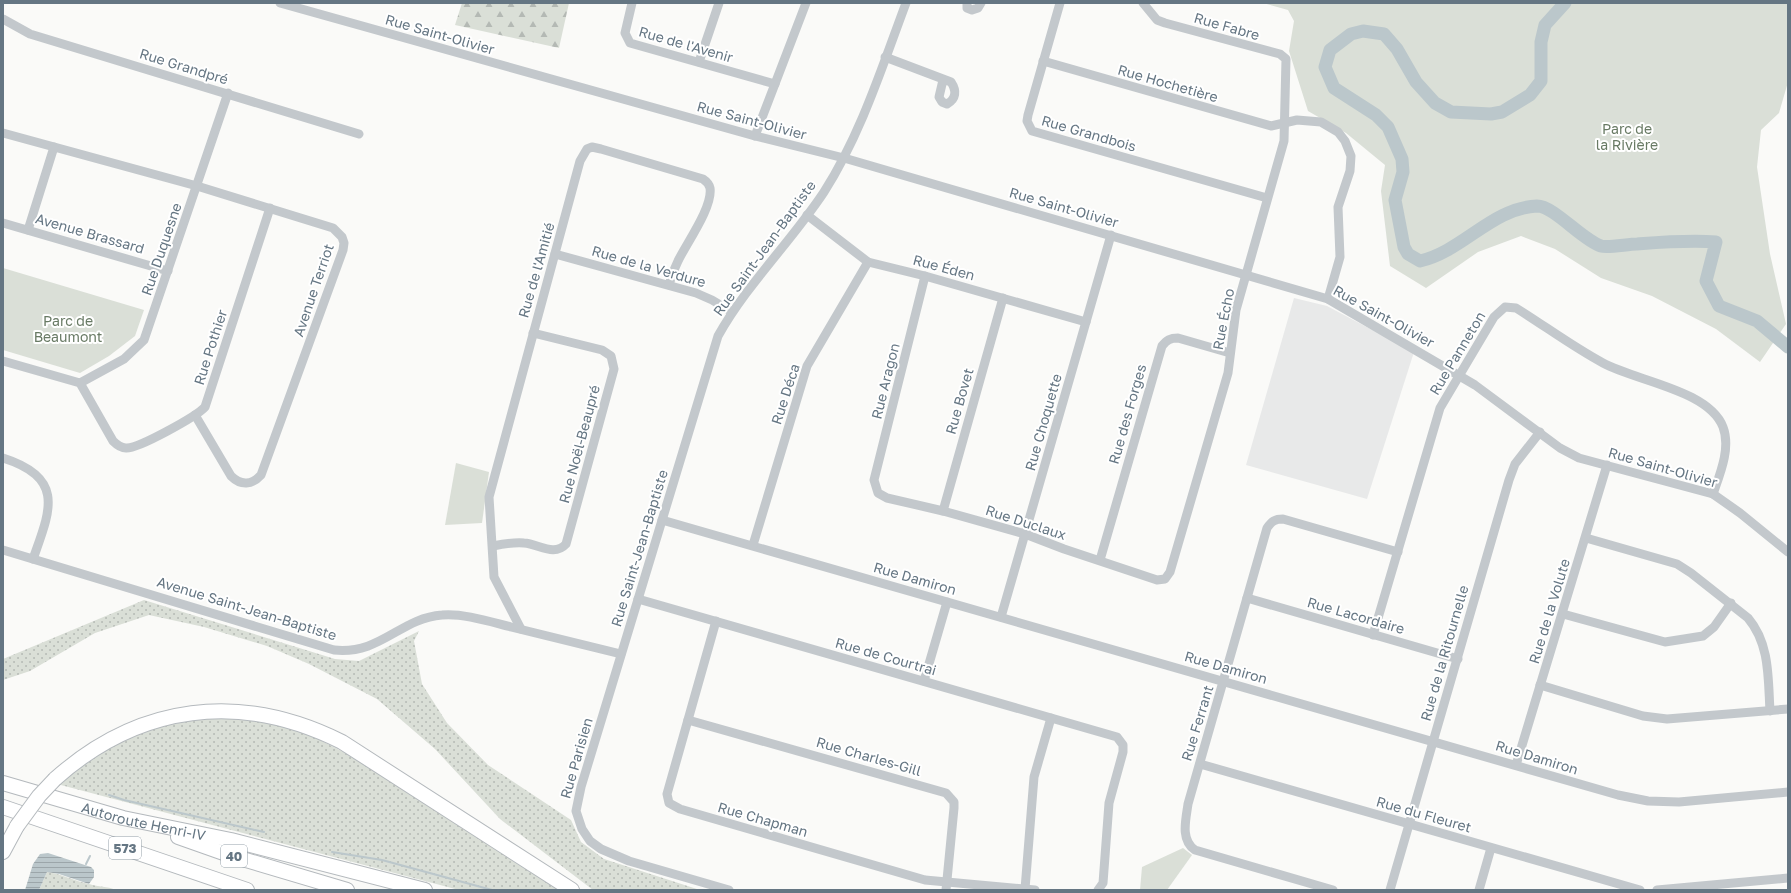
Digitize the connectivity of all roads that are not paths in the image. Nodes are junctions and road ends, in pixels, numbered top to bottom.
1 (280, 3) edge
2 (632, 3) edge
3 (719, 3) edge
4 (806, 3) edge
5 (906, 3) edge
6 (967, 3) edge
7 (980, 3) edge
8 (1060, 3) edge
9 (1143, 3) edge
10 (3, 19) edge
11 (885, 58) junction
12 (1286, 60) joint
13 (1043, 61) junction
14 (699, 62) junction
15 (943, 80) dead end
16 (775, 84) junction
17 (228, 94) junction
18 (1285, 121) junction
19 (3, 133) edge
20 (359, 134) dead end
21 (755, 136) junction
22 (54, 147) junction
23 (844, 158) junction
24 (197, 186) junction
25 (1267, 198) junction
26 (270, 208) junction
27 (807, 215) junction
28 (3, 223) edge
29 (28, 230) junction
30 (1111, 235) junction
31 (555, 254) junction
32 (868, 262) junction
33 (168, 271) junction
34 (1246, 275) junction
35 (925, 276) junction
36 (669, 285) junction
37 (1003, 298) junction
38 (1328, 299) junction
39 (732, 312) junction
40 (1086, 322) junction
41 (533, 333) junction
42 (1230, 353) junction
43 (3, 362) edge
44 (1459, 375) junction
45 (80, 383) junction
46 (195, 415) junction
47 (1540, 432) junction
48 (3, 458) edge
49 (1607, 465) junction
50 (878, 493) joint
51 (1713, 494) junction
52 (943, 511) junction
53 (662, 520) junction
54 (1025, 534) junction
55 (1586, 538) junction
56 (753, 545) junction
57 (493, 546) junction
58 (3, 550) edge
59 (1398, 552) junction
60 (1788, 552) edge
61 (33, 559) junction
62 (1100, 560) junction
63 (1165, 579) joint
64 (1247, 598) junction
65 (638, 599) junction
66 (946, 602) junction
67 (1731, 603) junction
68 (1563, 614) junction
69 (1001, 617) junction
70 (716, 621) junction
71 (521, 630) junction
72 (1373, 635) junction
73 (621, 654) junction
74 (1458, 659) junction
75 (924, 681) junction
76 (1224, 681) junction
77 (1540, 686) junction
78 (1788, 709) edge
79 (1770, 711) junction
80 (1051, 718) junction
81 (688, 720) junction
82 (1433, 741) junction
83 (1200, 764) junction
84 (1516, 765) junction
85 (3, 783) edge
86 (1788, 792) edge
87 (3, 808) edge
88 (123, 818) junction
89 (1409, 824) junction
90 (1491, 848) junction
91 (3, 852) edge
92 (1788, 878) edge
93 (947, 886) edge
94 (1025, 889) edge
95 (247, 890) edge
96 (347, 890) edge
97 (425, 890) edge
98 (572, 890) edge
99 (729, 890) edge
100 (1036, 890) edge
101 (1098, 890) edge
102 (1333, 890) edge
103 (1390, 890) edge
104 (1479, 890) edge
105 (1640, 890) edge
106 (1657, 890) edge

1 - 21 street, Rue Saint-Olivier
2 - 14 street, Rue de l'Avenir
3 - 14 street
4 - 16 street
5 - 11 street, Rue Saint-Jean-Baptiste
6 - 7 street
8 - 13 street, Rue Grandbois
9 - 12 street, Rue Fabre
10 - 17 street, Rue Grandpré
11 - 15 street
11 - 23 street, Rue Saint-Jean-Baptiste
12 - 18 street, Rue Écho
13 - 18 street, Rue Hochetière
13 - 25 street, Rue Grandbois
14 - 16 street, Rue de l'Avenir
16 - 21 street
17 - 20 street, Rue Grandpré
17 - 24 street, Rue Duquesne
18 - 25 street, Rue Écho
18 - 38 street, Rue Hochetière
19 - 22 street, Avenue Terriot
21 - 23 street, Rue Saint-Olivier
22 - 24 street, Avenue Terriot
22 - 29 street
23 - 27 street, Rue Saint-Jean-Baptiste
23 - 30 street, Rue Saint-Olivier
24 - 26 street, Avenue Terriot
24 - 33 street, Rue Duquesne
25 - 34 street, Rue Écho
26 - 46 street, Rue Pothier
26 - 46 street, Avenue Terriot
27 - 32 street, Rue Éden
27 - 39 street, Rue Saint-Jean-Baptiste
28 - 29 street, Avenue Brassard
29 - 33 street, Avenue Brassard
30 - 34 street, Rue Saint-Olivier
30 - 40 street, Rue Choquette
31 - 36 street, Rue de la Verdure
31 - 36 street, Rue de l'Amitié
31 - 41 street, Rue de l'Amitié
32 - 35 street, Rue Éden
32 - 56 street, Rue Déca
33 - 45 street, Rue Duquesne
34 - 38 street, Rue Saint-Olivier
34 - 42 street, Rue Écho
35 - 37 street, Rue Éden
35 - 50 street, Rue Aragon
36 - 39 street, Rue de la Verdure
37 - 40 street, Rue Éden
37 - 52 street, Rue Bovet
38 - 44 street, Rue Saint-Olivier
39 - 53 street, Rue Saint-Jean-Baptiste
40 - 54 street, Rue Choquette
41 - 57 street, Rue de l'Amitié
41 - 57 street, Rue Noël-Beaupré
42 - 62 street, Rue des Forges
42 - 63 street, Rue Écho
43 - 45 street
44 - 47 street, Rue Saint-Olivier
44 - 51 street, Rue Panneton
44 - 59 street, Rue Panneton
45 - 46 street, Rue Pothier
47 - 49 street, Rue Saint-Olivier
47 - 74 street, Rue de la Ritournelle
48 - 61 street
49 - 51 street, Rue Saint-Olivier
49 - 55 street, Rue de la Volute
50 - 52 street, Rue Duclaux
51 - 60 street, Rue Saint-Olivier
52 - 54 street, Rue Duclaux
53 - 56 street, Rue Damiron
53 - 65 street, Rue Saint-Jean-Baptiste
54 - 62 street, Rue Duclaux
54 - 69 street, Rue Choquette
55 - 67 street
55 - 68 street, Rue de la Volute
56 - 66 street, Rue Damiron
57 - 71 street, Rue de l'Amitié
58 - 61 street, Avenue Saint-Jean-Baptiste
59 - 64 street, Rue Ferrant
59 - 72 street, Rue Panneton
61 - 71 street, Avenue Saint-Jean-Baptiste
62 - 63 street, Rue Duclaux
64 - 72 street, Rue Lacordaire
64 - 76 street, Rue Ferrant
65 - 70 street, Rue de Courtrai
65 - 73 street, Rue Saint-Jean-Baptiste
66 - 69 street, Rue Damiron
66 - 75 street
67 - 68 street
67 - 79 street
68 - 77 street, Rue de la Volute
69 - 76 street, Rue Damiron
70 - 75 street, Rue de Courtrai
70 - 81 street, Rue Chapman
71 - 73 street, Avenue Saint-Jean-Baptiste
72 - 74 street, Rue Lacordaire
73 - 99 street, Rue Parisien
74 - 82 street, Rue de la Ritournelle
75 - 80 street, Rue de Courtrai
76 - 82 street, Rue Damiron
76 - 83 street, Rue Ferrant
77 - 79 street
77 - 84 street, Rue de la Volute
78 - 79 street
80 - 94 street
80 - 101 street, Rue de Courtrai
81 - 93 street, Rue Charles-Gill
81 - 93 street, Rue Chapman
82 - 84 street, Rue Damiron
82 - 89 street, Rue de la Ritournelle
83 - 89 street, Rue du Fleuret
83 - 102 street, Rue Ferrant
84 - 86 street, Rue Damiron
85 - 88 highway, Autoroute Henri-IV / 40
87 - 95 highway, Autoroute Henri-IV / 573
88 - 96 highway, 40
88 - 97 highway, Autoroute Henri-IV / 573
89 - 90 street, Rue du Fleuret
89 - 103 street, Rue de la Ritournelle
90 - 104 street
90 - 105 street, Rue du Fleuret
91 - 98 highway, bridge
92 - 106 street
93 - 94 street, Rue Chapman
94 - 100 street, Rue Chapman

